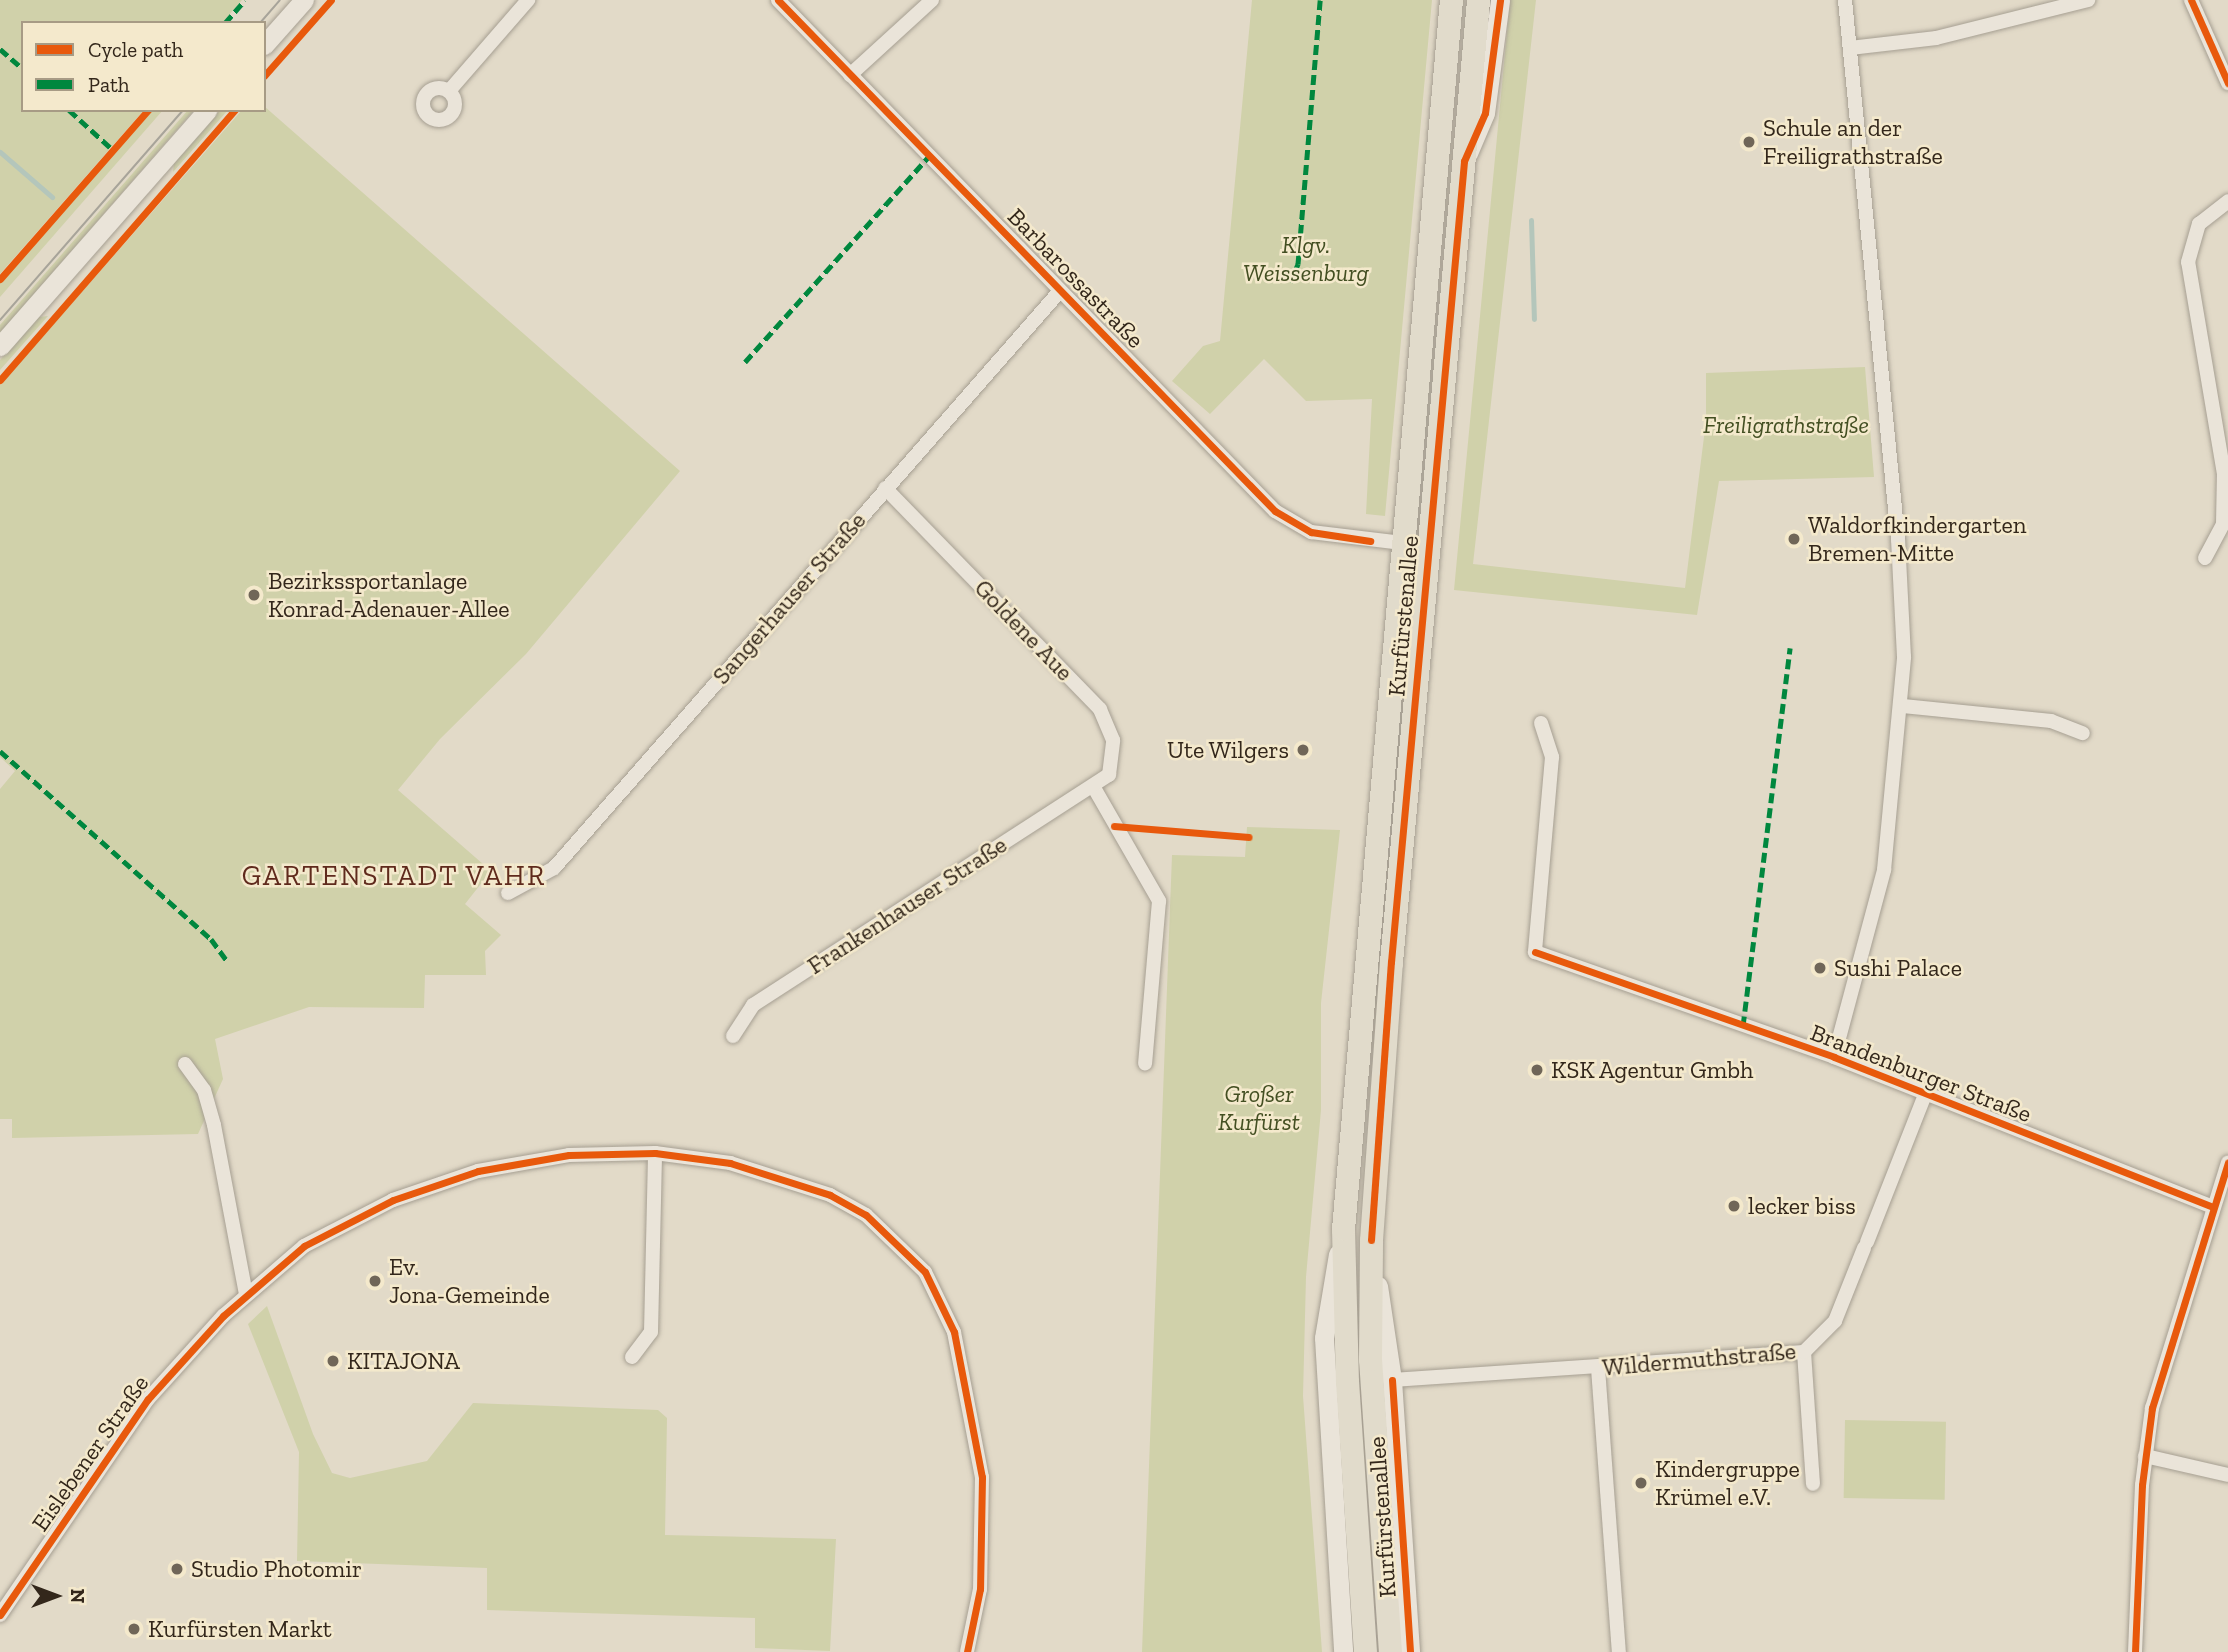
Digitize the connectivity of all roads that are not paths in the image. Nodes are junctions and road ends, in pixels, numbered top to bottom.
1 (304, 0) edge
2 (528, 0) edge
3 (778, 0) edge
4 (932, 0) edge
5 (1451, 0) edge
6 (1478, 0) edge
7 (1500, 0) edge
8 (1845, 0) edge
9 (2088, 0) edge
10 (2191, 0) edge
11 (266, 43) edge
12 (1850, 48) junction
13 (850, 75) junction
14 (2228, 83) edge
15 (449, 91) dead end
16 (205, 112) edge
17 (1464, 161) junction
18 (2228, 201) edge
19 (1060, 291) junction
20 (0, 346) edge
21 (885, 488) junction
22 (1402, 543) junction
23 (2205, 558) dead end
24 (1903, 706) junction
25 (1541, 723) dead end
26 (2083, 733) dead end
27 (1093, 786) junction
28 (508, 893) dead end
29 (733, 1035) dead end
30 (1834, 1057) junction
31 (1144, 1063) dead end
32 (186, 1064) dead end
33 (1925, 1095) junction
34 (655, 1153) junction
35 (2228, 1161) edge
36 (2212, 1207) junction
37 (1343, 1229) junction
38 (1371, 1240) junction
39 (246, 1294) junction
40 (1804, 1352) junction
41 (632, 1357) dead end
42 (1598, 1368) junction
43 (1392, 1380) junction
44 (2145, 1456) junction
45 (2228, 1475) edge
46 (1813, 1484) dead end
47 (0, 1615) edge
48 (967, 1652) edge
49 (1343, 1652) edge
50 (1365, 1652) edge
51 (1390, 1652) edge
52 (1410, 1652) edge
53 (1619, 1652) edge
54 (2135, 1652) edge

1 - 11 main road
2 - 15 street
3 - 13 street, Barbarossastraße
4 - 13 street
5 - 22 main road, Kurfürstenallee
6 - 17 main road, Kurfürstenallee
7 - 17 main road, Kurfürstenallee
8 - 12 street
9 - 12 street
10 - 14 street
12 - 24 street
13 - 19 street, Barbarossastraße
16 - 20 main road
17 - 38 main road, Kurfürstenallee
18 - 23 street
19 - 21 street, Sangerhauser Straße
19 - 22 street, Barbarossastraße
21 - 27 street, Goldene Aue
21 - 28 street, Sangerhauser Straße
22 - 37 main road, Kurfürstenallee
24 - 26 street
24 - 30 street
25 - 30 street, Brandenburger Straße
27 - 29 street, Frankenhauser Straße
27 - 31 street
30 - 33 street, Brandenburger Straße
32 - 39 street
33 - 36 street, Brandenburger Straße
33 - 40 street, Wildermuthstraße
34 - 39 street, Eislebener Straße
34 - 41 street
34 - 48 street, Eislebener Straße
35 - 36 street
36 - 44 street
37 - 49 main road, Kurfürstenallee
37 - 50 main road, Kurfürstenallee
38 - 43 main road, Kurfürstenallee
38 - 51 main road, Kurfürstenallee
39 - 47 street, Eislebener Straße
40 - 42 street, Wildermuthstraße
40 - 46 street
42 - 43 street, Wildermuthstraße
42 - 53 street
43 - 52 main road, Kurfürstenallee
44 - 45 street
44 - 54 street

